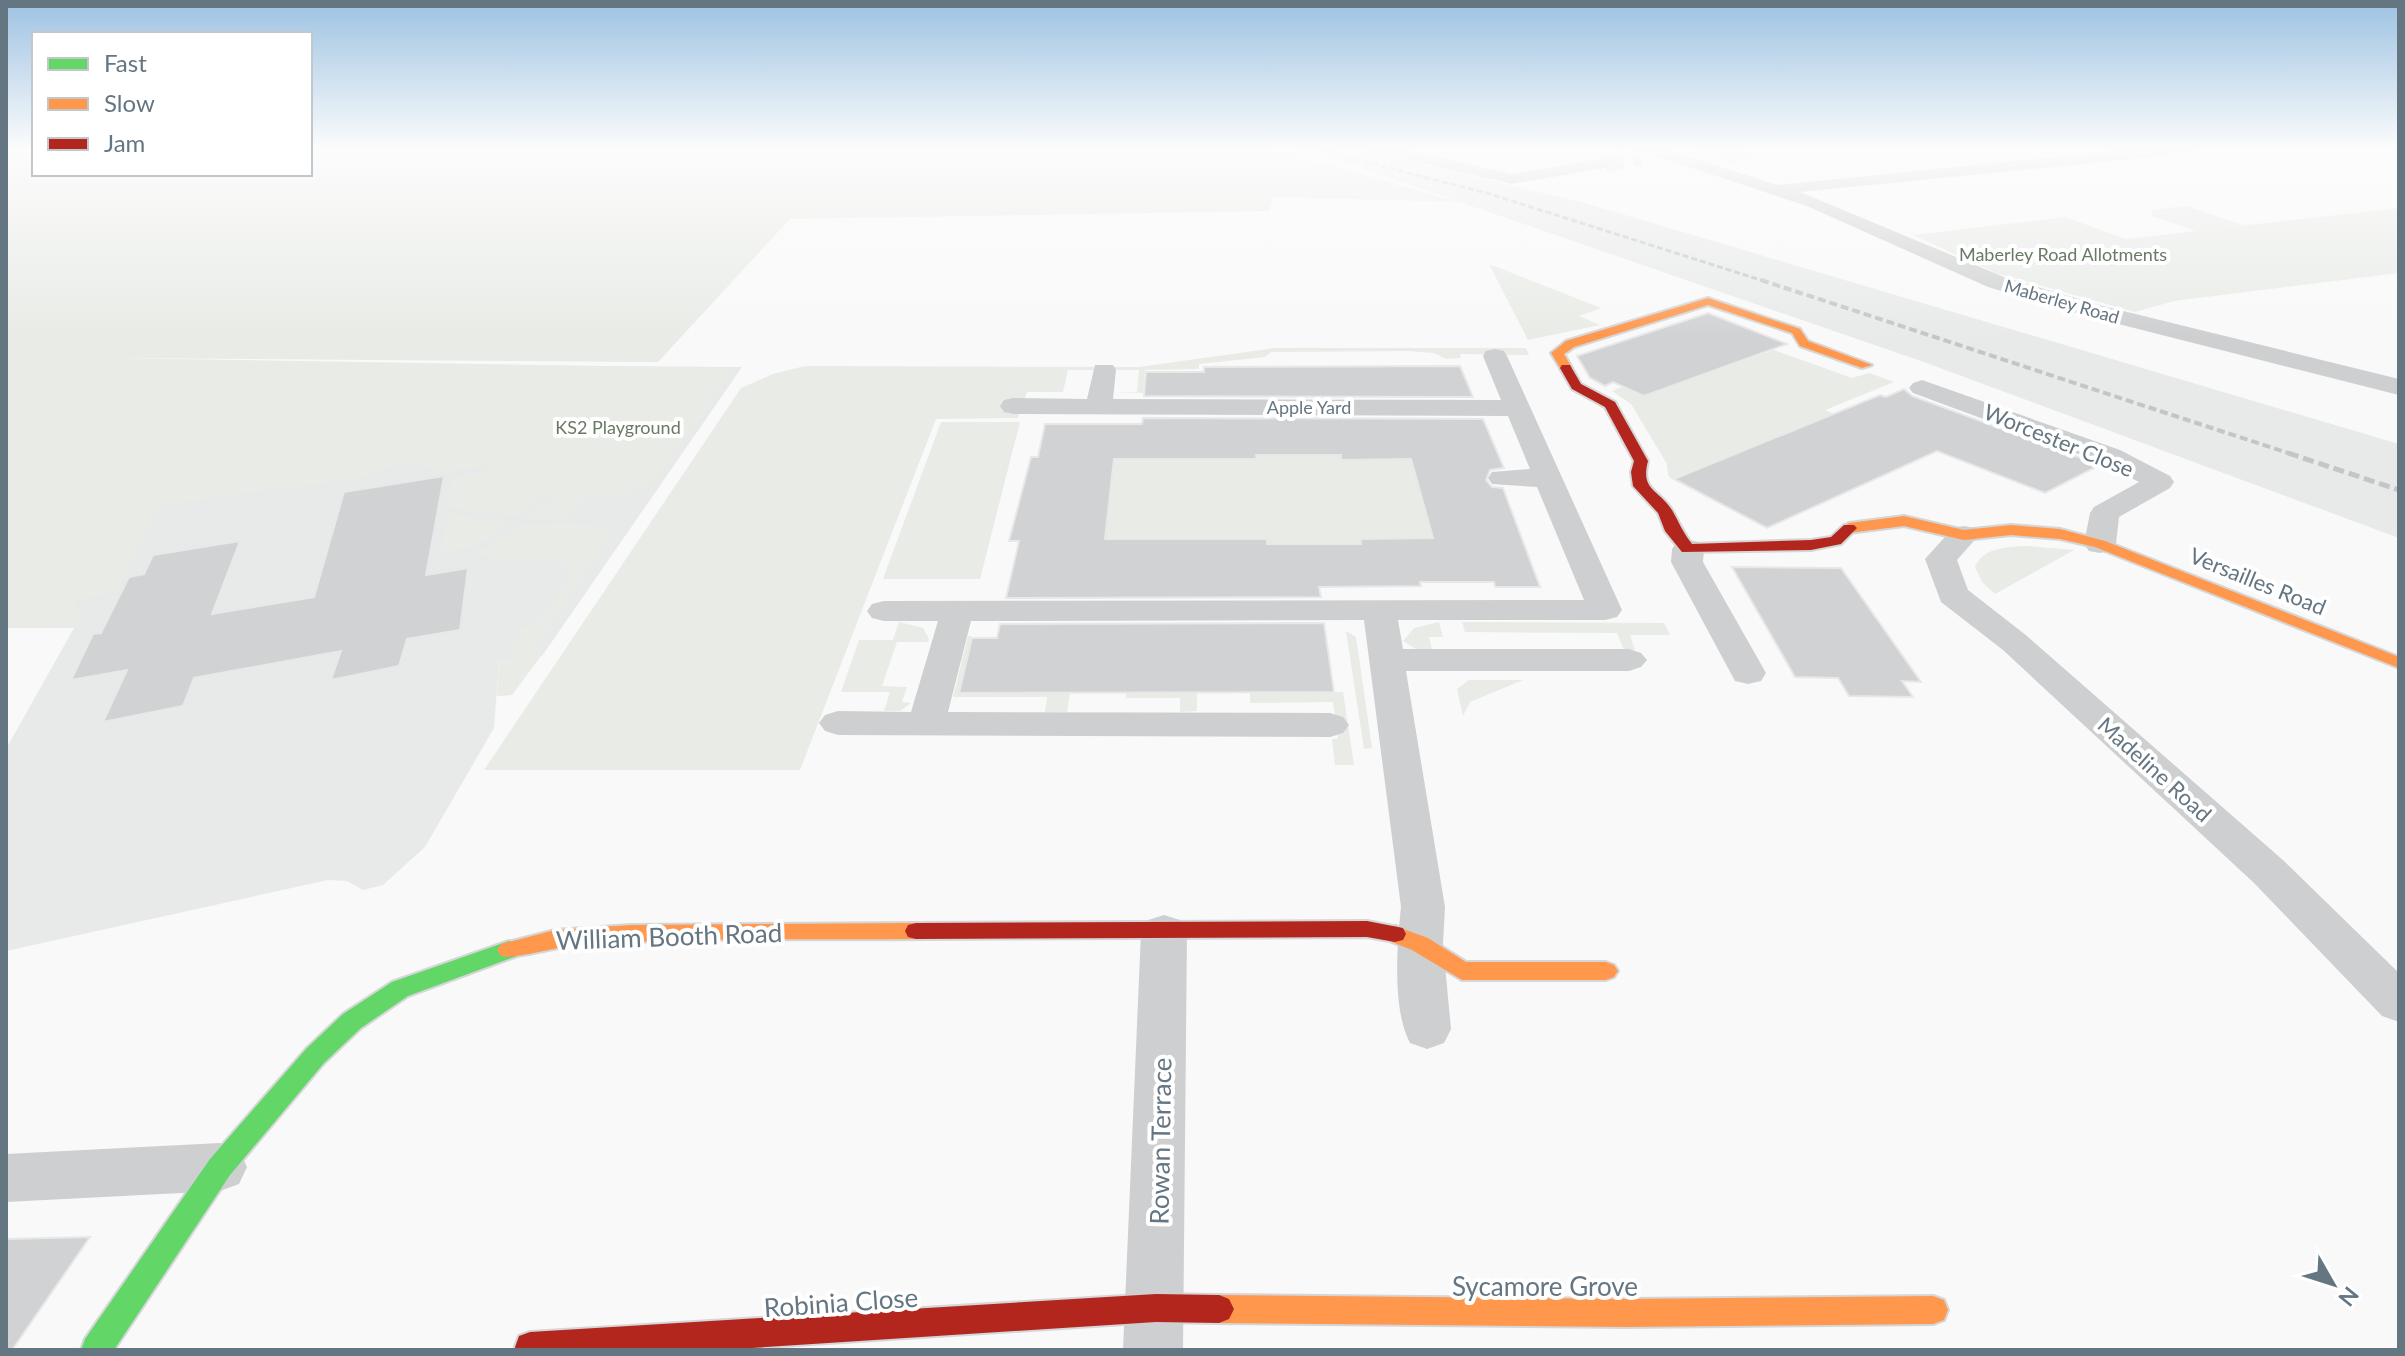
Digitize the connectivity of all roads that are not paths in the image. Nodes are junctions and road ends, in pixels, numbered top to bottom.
1 (1830, 211) edge
2 (1495, 356) dead end
3 (1866, 365) dead end
4 (1104, 370) dead end
5 (2399, 387) edge
6 (1922, 388) dead end
7 (1013, 406) dead end
8 (1099, 406) junction
9 (1519, 408) junction
10 (1502, 478) dead end
11 (1548, 478) junction
12 (1964, 535) junction
13 (2100, 544) junction
14 (1688, 549) junction
15 (884, 611) dead end
16 (957, 612) junction
17 (1380, 612) junction
18 (1386, 660) junction
19 (1629, 660) dead end
20 (2399, 663) edge
21 (1748, 673) dead end
22 (838, 723) dead end
23 (926, 723) junction
24 (1330, 725) dead end
25 (1164, 932) junction
26 (1420, 944) junction
27 (1606, 971) dead end
28 (2399, 1003) edge
29 (1427, 1029) dead end
30 (220, 1167) junction
31 (6, 1178) edge
32 (1933, 1310) dead end
33 (1155, 1329) edge
34 (530, 1347) dead end
35 (96, 1350) edge

1 - 5 street, Maberley Road
2 - 9 street
3 - 14 street
4 - 8 street
6 - 13 street, Worcester Close
7 - 8 street, Apple Yard
8 - 9 street, Apple Yard
9 - 11 street
10 - 11 street
11 - 17 street
12 - 13 street
12 - 14 street
12 - 28 street, Madeline Road
13 - 20 street, Versailles Road
14 - 21 street
15 - 16 street
16 - 17 street
16 - 23 street
17 - 18 street
18 - 19 street
18 - 26 street
22 - 23 street
23 - 24 street
25 - 26 street, William Booth Road
25 - 30 street, William Booth Road
25 - 33 street, Rowan Terrace
26 - 27 street, William Booth Road
26 - 29 street
30 - 31 street
30 - 35 street, William Booth Road
32 - 33 street, Sycamore Grove
33 - 34 street, Robinia Close

